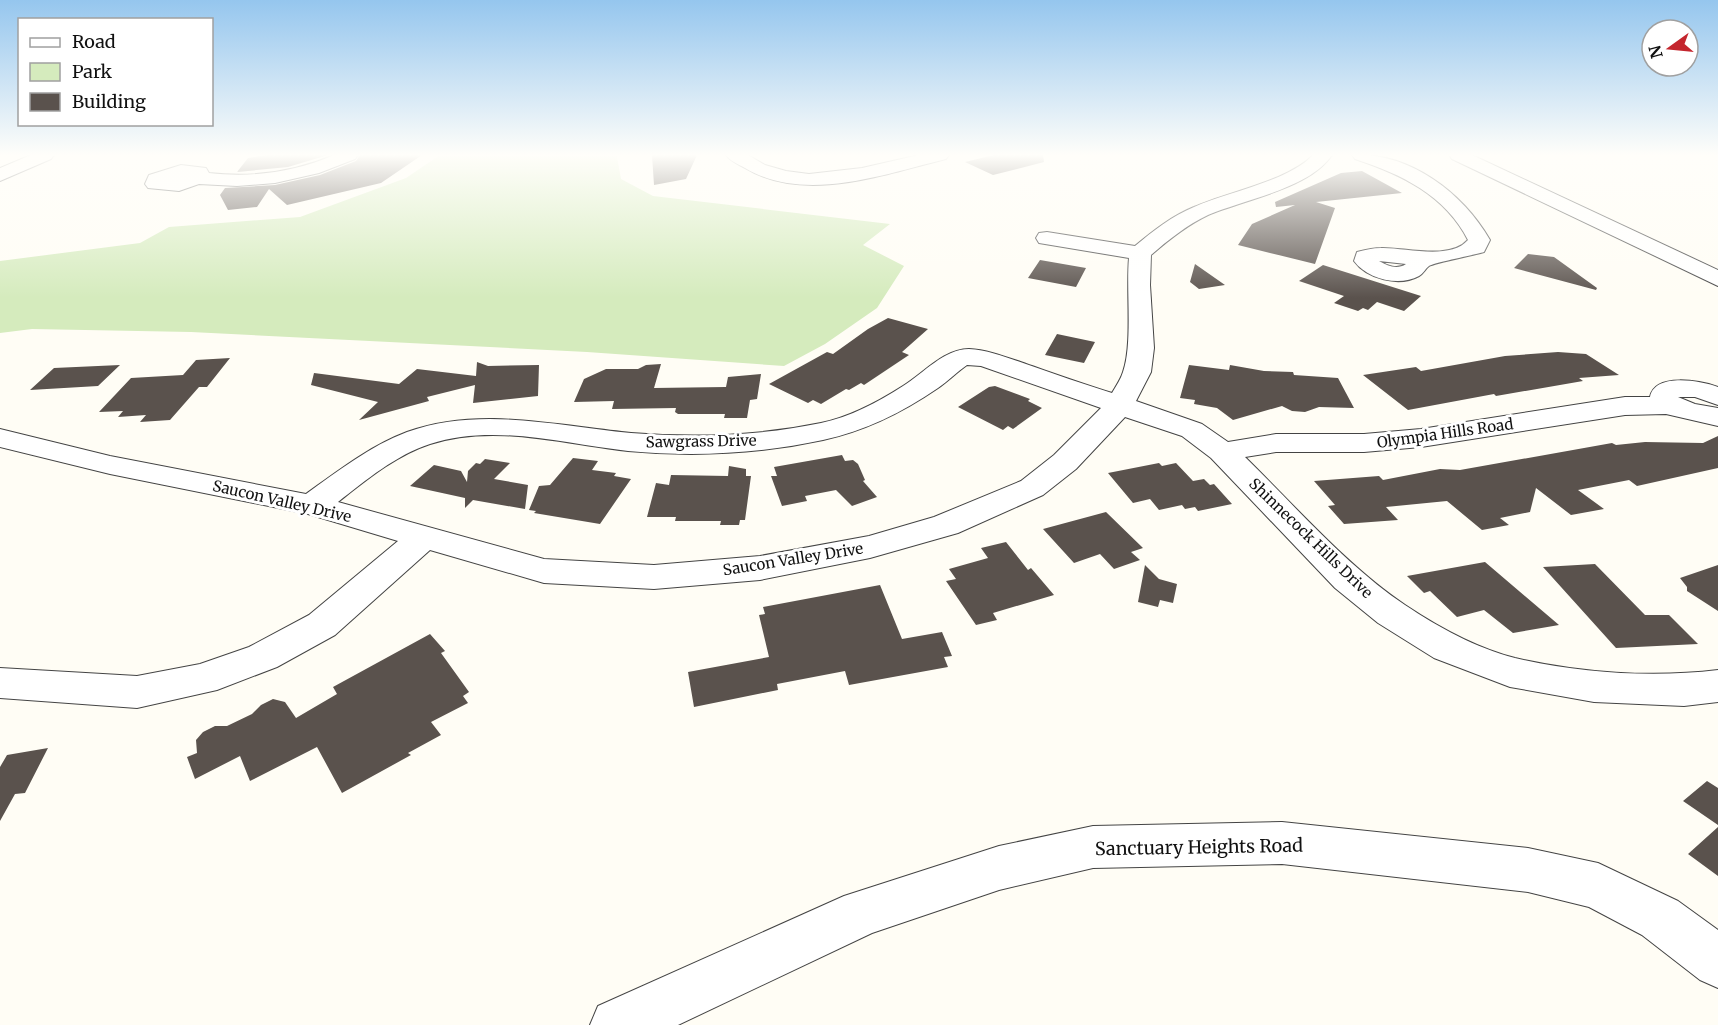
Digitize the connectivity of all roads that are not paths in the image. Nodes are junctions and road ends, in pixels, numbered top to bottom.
1 (1222, 203) edge
2 (1451, 203) edge
3 (1558, 203) edge
4 (1047, 238) dead end
5 (1140, 253) junction
6 (1417, 259) dead end
7 (1718, 279) edge
8 (1718, 397) edge
9 (1120, 405) junction
10 (1667, 405) junction
11 (1718, 417) edge
12 (0, 438) edge
13 (1222, 452) junction
14 (312, 505) junction
15 (424, 537) junction
16 (0, 683) edge
17 (1718, 686) edge
18 (1718, 962) edge
19 (617, 1025) edge

1 - 5 street
2 - 6 street
3 - 7 street
4 - 5 street
5 - 9 street, Saucon Valley Drive
8 - 10 street
9 - 13 street, Shinnecock Hills Drive
9 - 14 street, Sawgrass Drive
9 - 15 street, Saucon Valley Drive
10 - 11 street, Olympia Hills Road
10 - 13 street, Olympia Hills Road
12 - 14 street, Saucon Valley Drive
13 - 17 street, Shinnecock Hills Drive
14 - 15 street, Saucon Valley Drive
15 - 16 street
18 - 19 street, Sanctuary Heights Road

